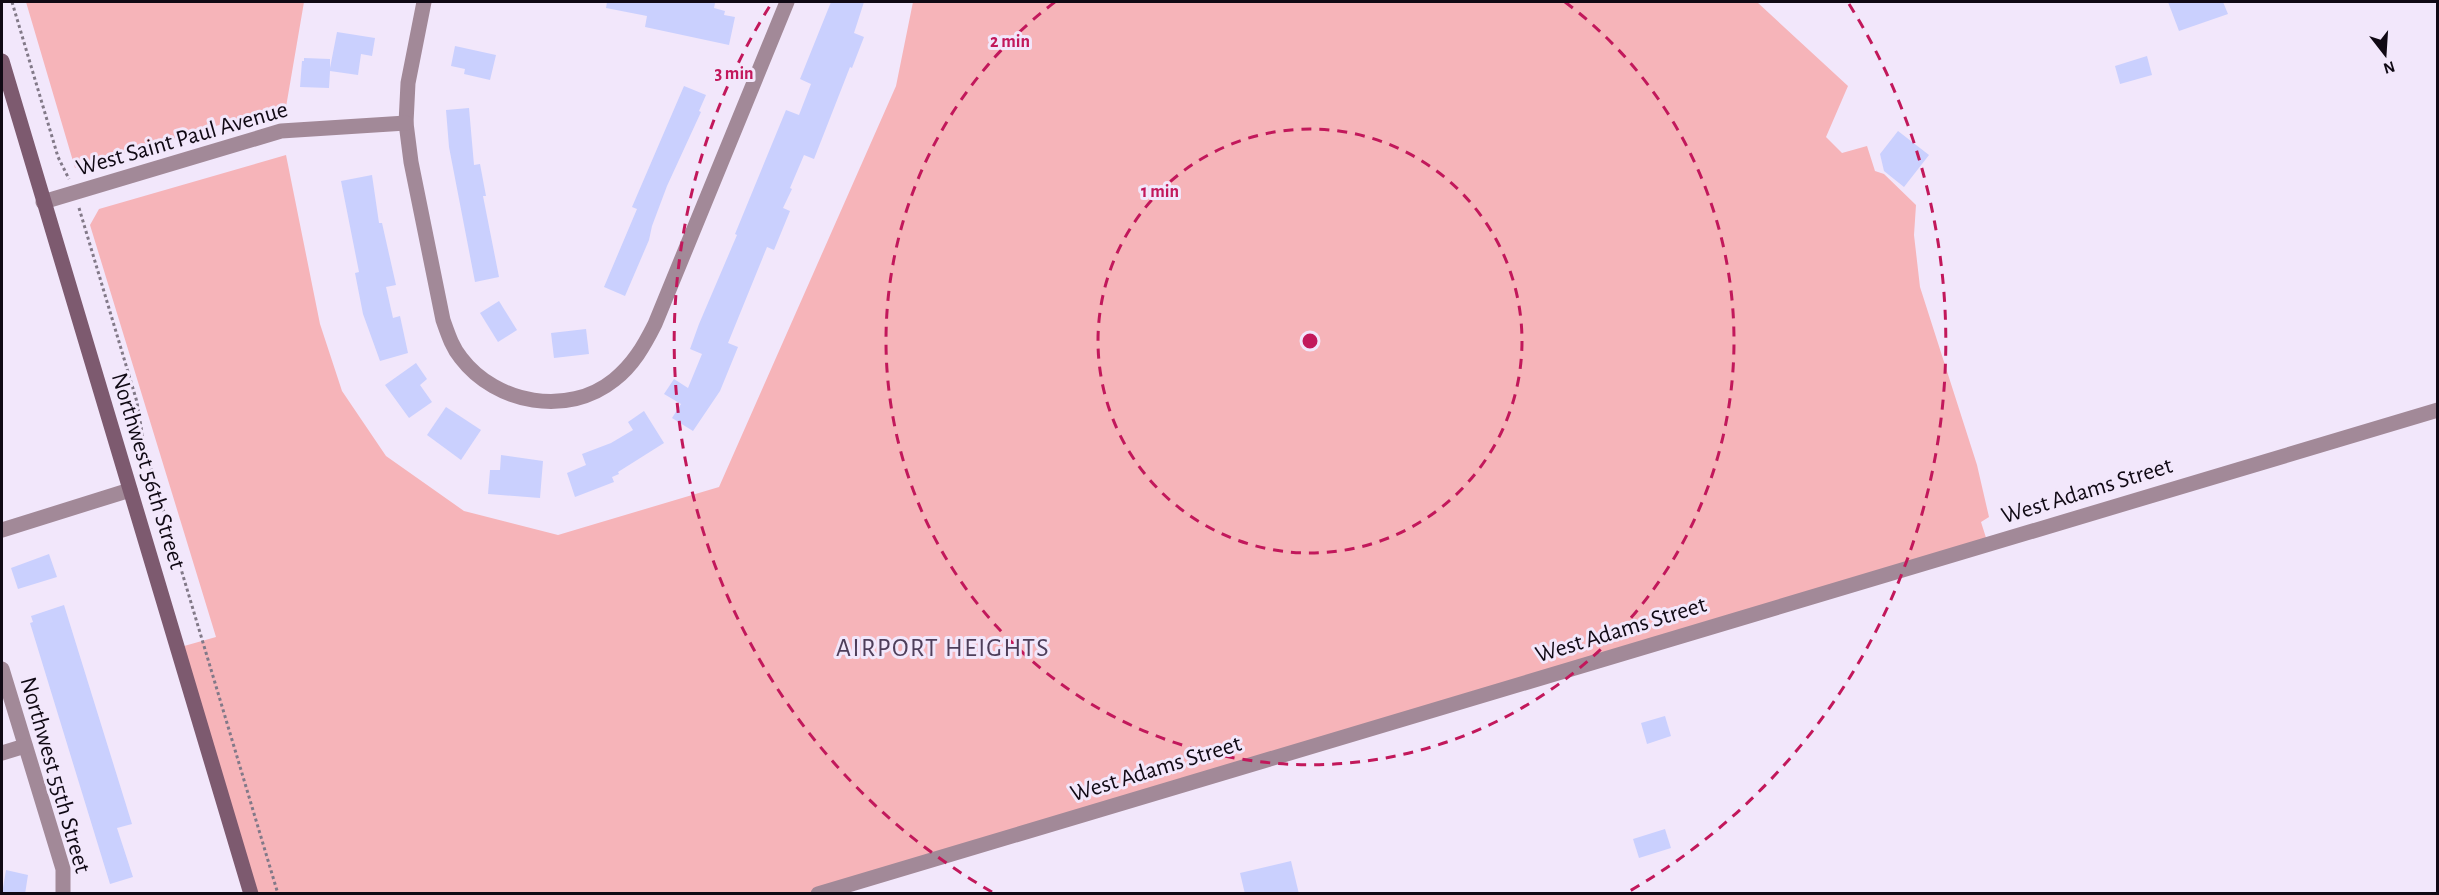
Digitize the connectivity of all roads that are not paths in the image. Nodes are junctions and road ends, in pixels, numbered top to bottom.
1 (424, 2) edge
2 (787, 2) edge
3 (2, 62) edge
4 (406, 123) junction
5 (43, 202) junction
6 (2438, 410) edge
7 (130, 489) junction
8 (2, 530) edge
9 (2, 669) edge
10 (25, 746) junction
11 (2, 753) edge
12 (63, 894) edge
13 (251, 894) edge
14 (818, 894) edge

1 - 4 street
2 - 4 street
3 - 5 main road, Northwest 56th Street
4 - 5 street, West Saint Paul Avenue
5 - 7 main road, Northwest 56th Street
6 - 14 street, West Adams Street
7 - 8 street
7 - 13 main road, Northwest 56th Street
9 - 10 street, Northwest 55th Street
10 - 11 street
10 - 12 street, Northwest 55th Street

